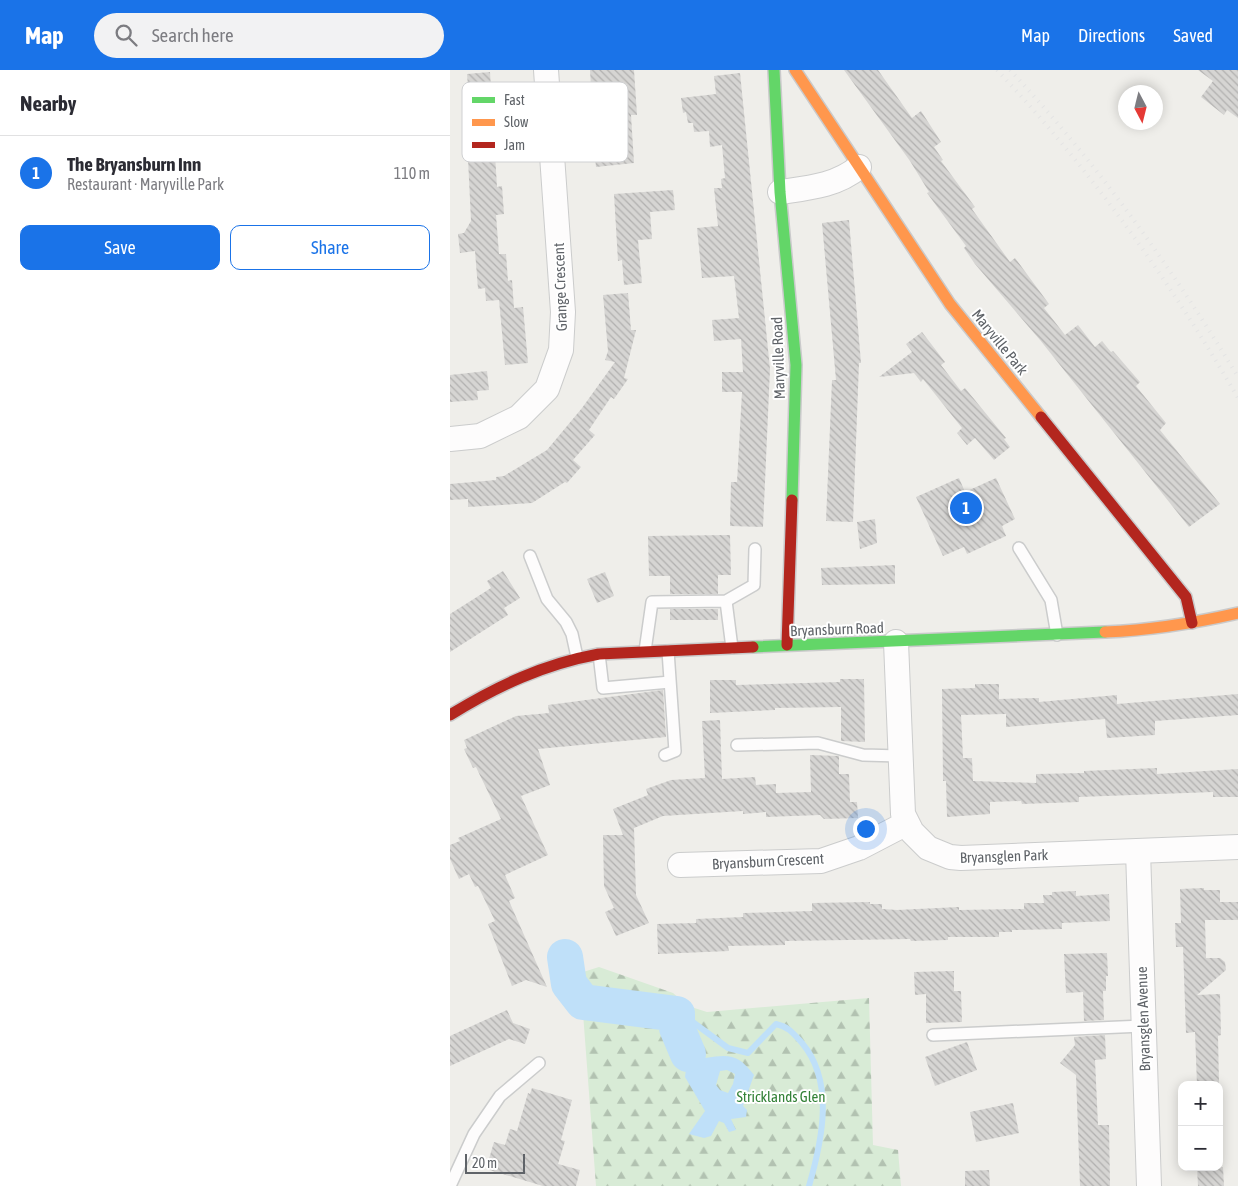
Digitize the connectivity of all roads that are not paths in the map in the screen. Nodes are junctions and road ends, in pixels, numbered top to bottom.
1 (774, 70) edge
2 (795, 70) edge
3 (553, 162) edge
4 (859, 167) junction
5 (780, 192) junction
6 (450, 439) edge
7 (1019, 548) dead end
8 (754, 549) dead end
9 (530, 556) dead end
10 (726, 601) junction
11 (1238, 613) edge
12 (1192, 623) junction
13 (1057, 635) junction
14 (896, 642) junction
15 (787, 646) junction
16 (732, 648) junction
17 (668, 650) junction
18 (645, 651) junction
19 (600, 654) junction
20 (577, 657) junction
21 (670, 682) junction
22 (450, 715) edge
23 (737, 745) dead end
24 (666, 755) dead end
25 (900, 756) junction
26 (907, 823) junction
27 (1238, 847) edge
28 (1138, 851) junction
29 (680, 865) dead end
30 (1143, 1026) junction
31 (933, 1035) dead end
32 (539, 1063) dead end
33 (450, 1186) edge
34 (1149, 1186) edge

1 - 5 street, Maryville Road
2 - 4 street, Maryville Park
3 - 6 street, Grange Crescent
4 - 5 street
4 - 12 street, Maryville Park
5 - 15 street, Maryville Road
7 - 13 lane
8 - 10 lane
9 - 20 lane
10 - 16 lane
10 - 18 lane
11 - 12 street, Bryansburn Road
12 - 13 street, Bryansburn Road
13 - 14 street, Bryansburn Road
14 - 15 street, Bryansburn Road
14 - 25 street, Bryansglen Park
15 - 16 street, Bryansburn Road
16 - 17 street, Bryansburn Road
17 - 18 street, Bryansburn Road
17 - 21 lane
18 - 19 street, Bryansburn Road
19 - 20 street, Bryansburn Road
19 - 21 lane
20 - 22 street, Bryansburn Road
21 - 24 lane
23 - 25 lane
25 - 26 street, Bryansglen Park
26 - 28 street, Bryansglen Park
26 - 29 street, Bryansburn Crescent
27 - 28 street, Bryansglen Park
28 - 30 street, Bryansglen Avenue
30 - 31 lane
30 - 34 street, Bryansglen Avenue
32 - 33 lane

